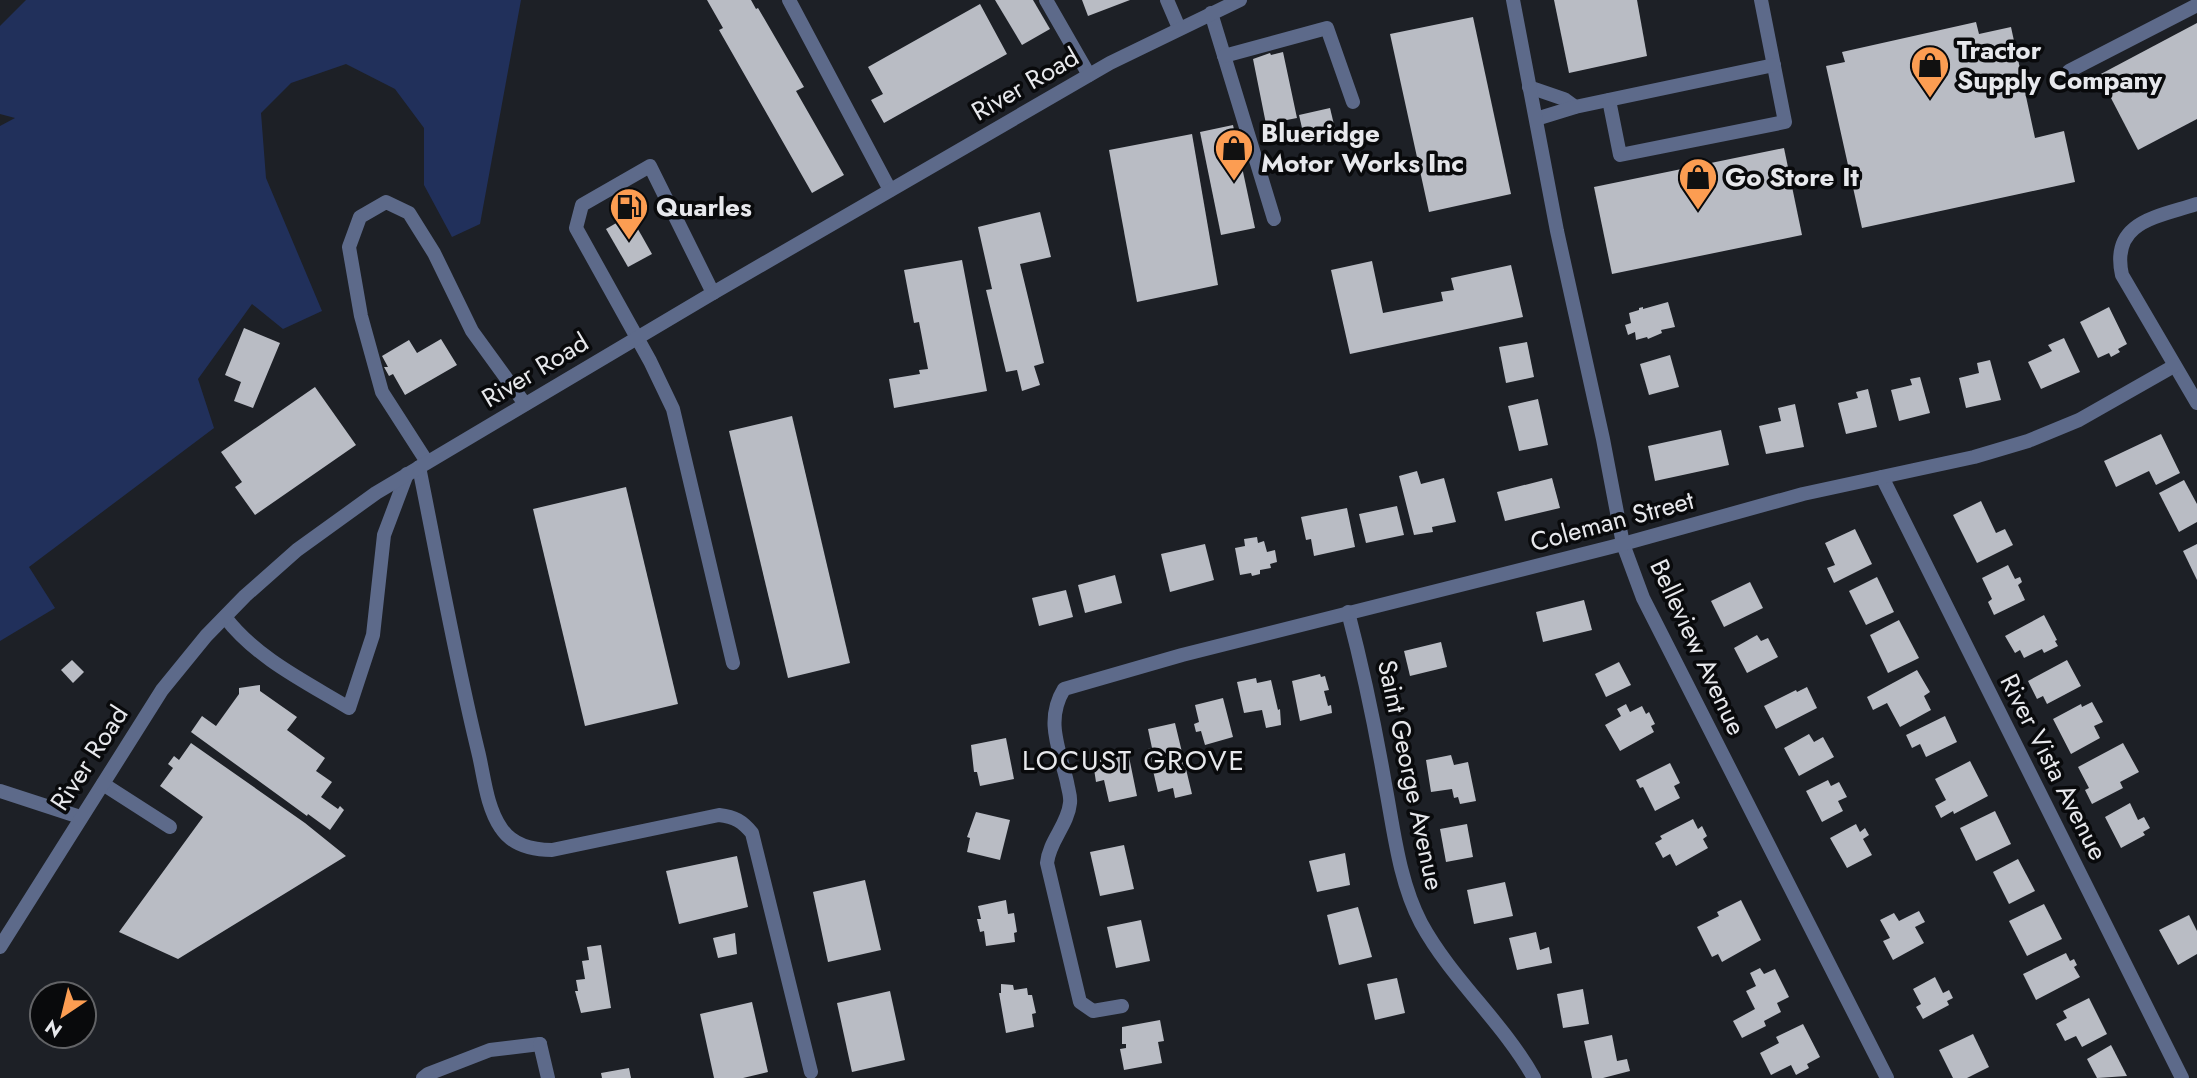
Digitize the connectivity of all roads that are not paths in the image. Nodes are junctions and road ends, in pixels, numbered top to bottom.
1 (789, 0) edge
2 (1045, 0) edge
3 (1167, 0) edge
4 (1240, 0) edge
5 (1513, 0) edge
6 (1761, 0) edge
7 (2197, 5) edge
8 (1211, 13) junction
9 (1179, 28) junction
10 (1224, 57) junction
11 (1774, 65) junction
12 (2069, 71) dead end
13 (1089, 75) junction
14 (1529, 87) junction
15 (1609, 100) junction
16 (1353, 102) dead end
17 (1575, 107) junction
18 (1536, 119) junction
19 (890, 190) junction
20 (2197, 204) edge
21 (1274, 219) dead end
22 (713, 293) junction
23 (637, 338) junction
24 (2174, 366) junction
25 (2197, 403) edge
26 (525, 404) junction
27 (418, 468) junction
28 (1882, 477) junction
29 (1623, 544) junction
30 (1348, 612) junction
31 (225, 617) junction
32 (733, 663) dead end
33 (103, 784) junction
34 (0, 791) edge
35 (80, 817) junction
36 (170, 827) dead end
37 (0, 947) edge
38 (1122, 1006) dead end
39 (811, 1072) dead end
40 (423, 1078) edge
41 (548, 1078) edge
42 (1534, 1078) edge
43 (1887, 1078) edge
44 (2182, 1078) edge

1 - 19 street
2 - 13 street
3 - 9 street
4 - 8 street, River Road
5 - 14 street, Belleview Avenue
6 - 11 street
7 - 12 street
8 - 9 street, River Road
8 - 10 street
9 - 13 street, River Road
10 - 16 street
10 - 21 street
11 - 15 street
11 - 15 street
13 - 19 street, River Road
14 - 17 street
14 - 18 street, Belleview Avenue
15 - 17 street
17 - 18 street
18 - 29 street, Belleview Avenue
19 - 22 street, River Road
20 - 24 street
22 - 23 street, River Road
22 - 23 street
23 - 26 street, River Road
23 - 32 street
24 - 25 street
24 - 28 street, Coleman Street
26 - 27 street, River Road
26 - 27 street
27 - 31 street, River Road
27 - 31 street
27 - 39 street
28 - 29 street, Coleman Street
28 - 44 street, River Vista Avenue
29 - 30 street, Coleman Street
29 - 43 street, Belleview Avenue
30 - 38 street, Coleman Street
30 - 42 street, Saint George Avenue
31 - 33 street, River Road
33 - 35 street, River Road
33 - 36 street
34 - 35 street
35 - 37 street, River Road
40 - 41 street

